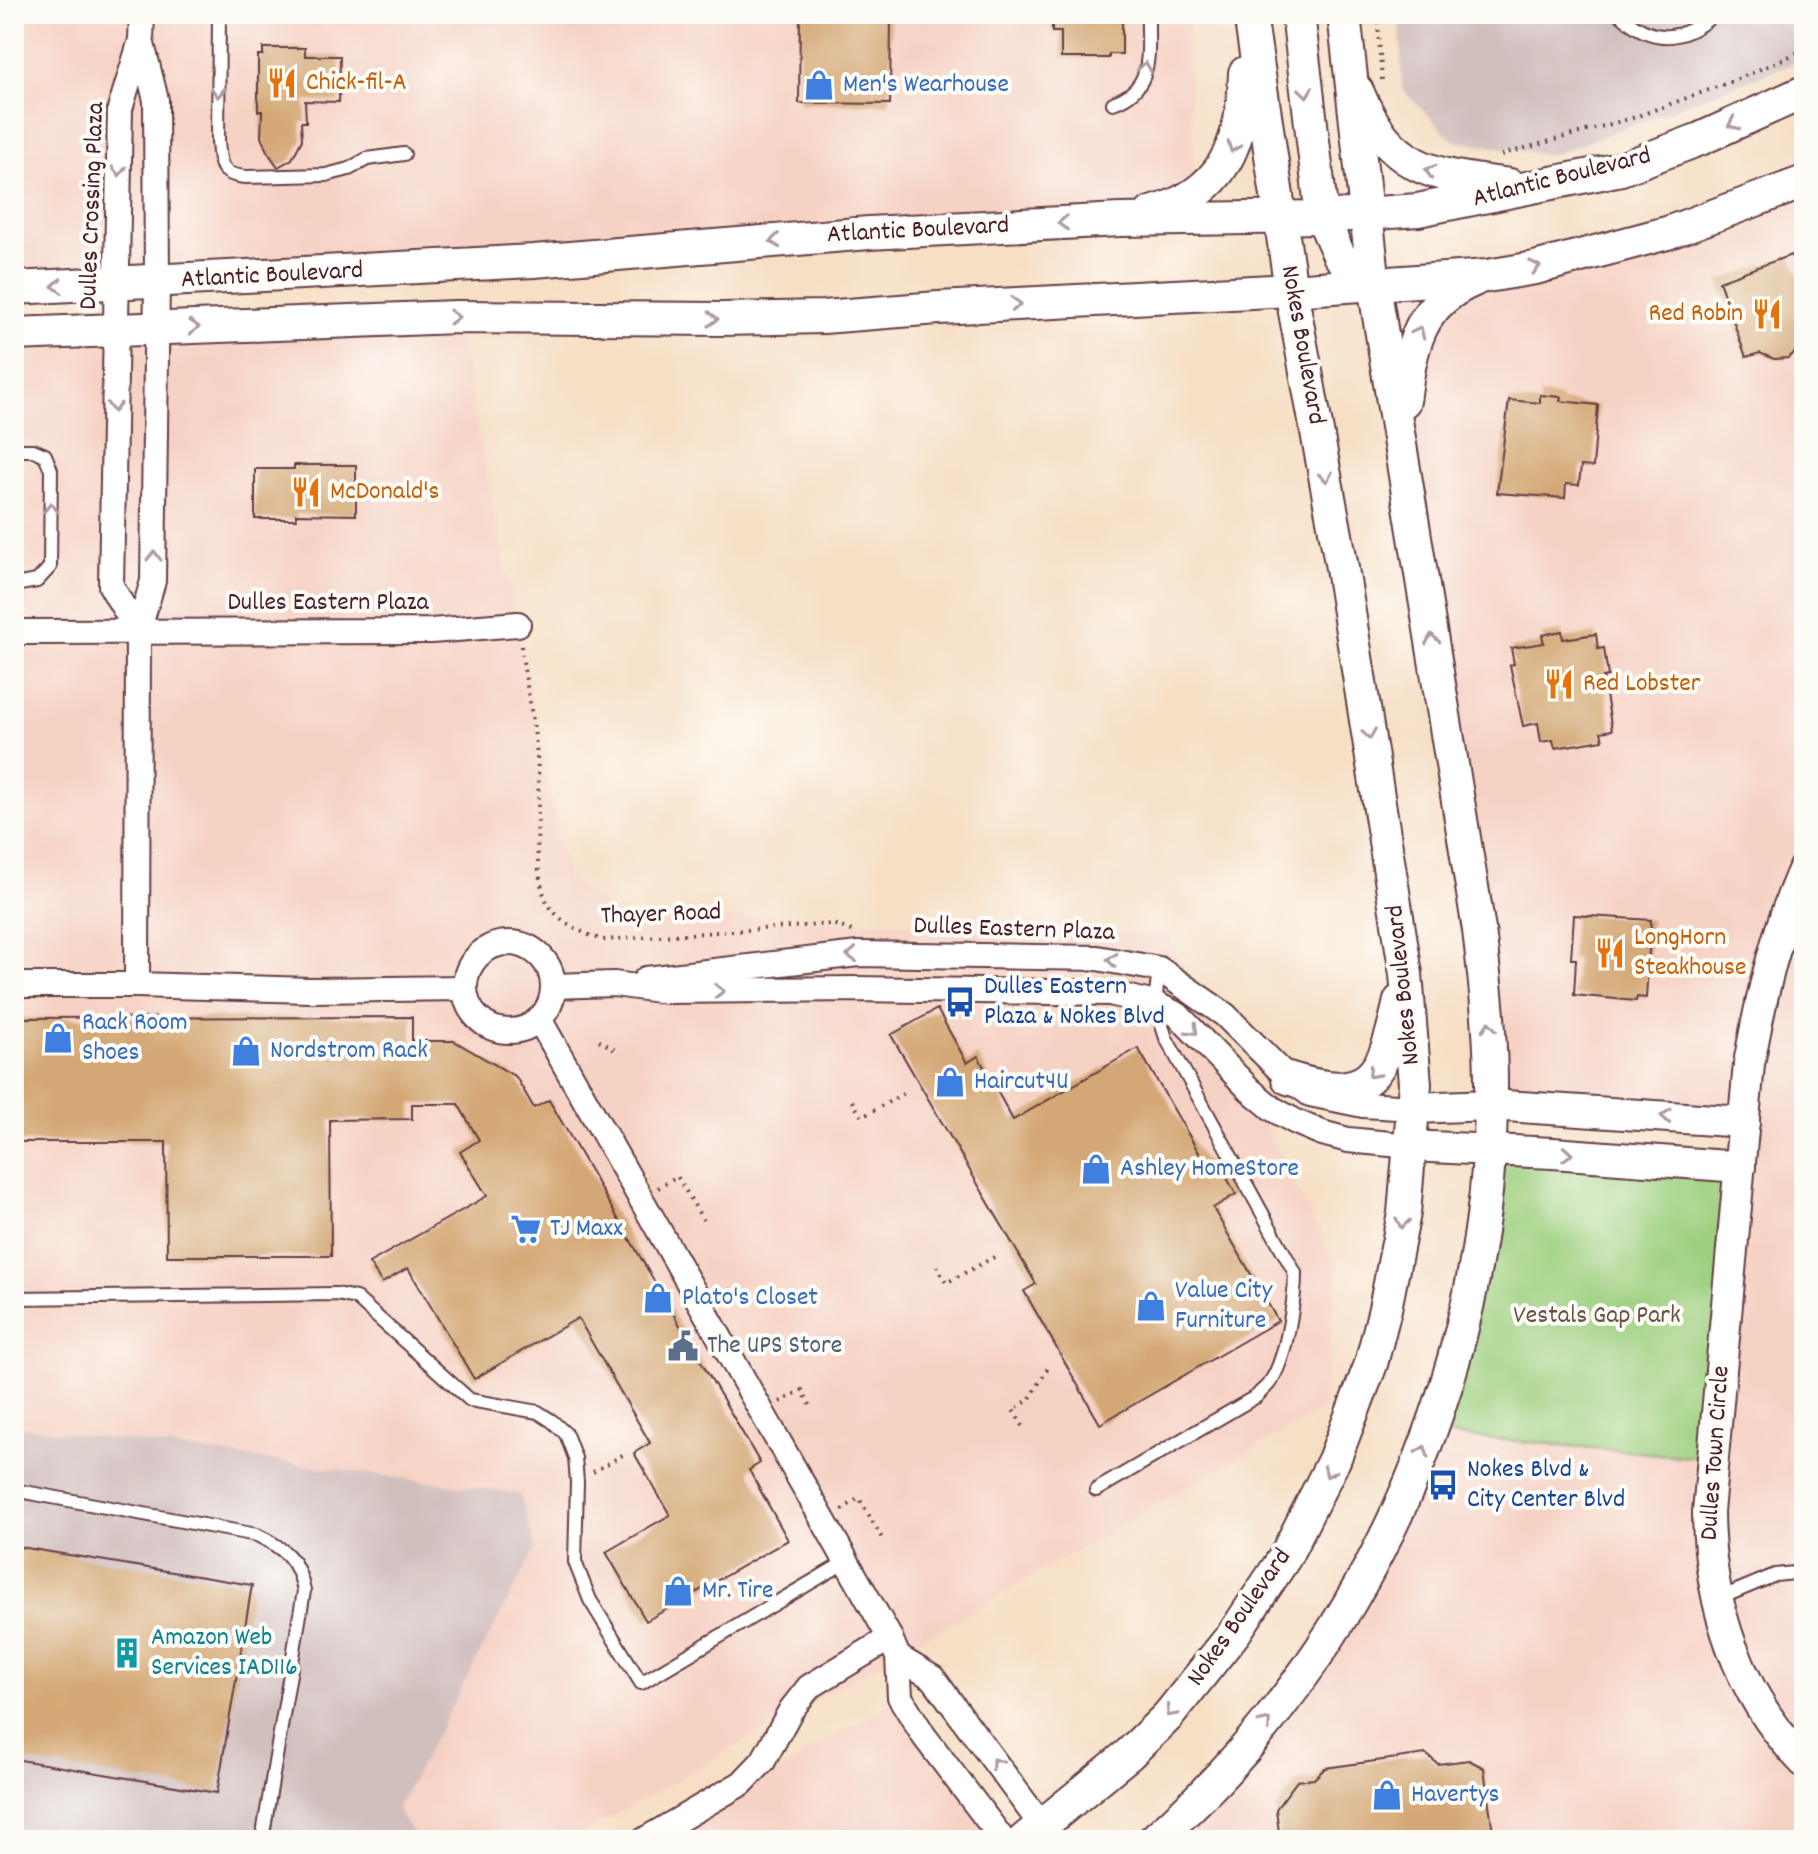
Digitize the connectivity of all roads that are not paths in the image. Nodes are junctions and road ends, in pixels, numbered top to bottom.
1 (142, 14) edge
2 (219, 14) edge
3 (1148, 14) edge
4 (1248, 14) edge
5 (1298, 14) edge
6 (1344, 14) edge
7 (1620, 14) edge
8 (1714, 14) edge
9 (141, 40) junction
10 (1348, 61) junction
11 (1804, 92) edge
12 (1113, 103) dead end
13 (404, 154) dead end
14 (1804, 182) edge
15 (1535, 188) junction
16 (1366, 215) junction
17 (1280, 217) junction
18 (1322, 217) junction
19 (1120, 220) junction
20 (1487, 276) junction
21 (157, 282) junction
22 (116, 283) junction
23 (1374, 285) junction
24 (14, 288) edge
25 (1291, 290) junction
26 (116, 329) junction
27 (156, 329) junction
28 (14, 334) edge
29 (1399, 436) junction
30 (14, 450) edge
31 (14, 585) edge
32 (518, 624) road end
33 (14, 632) edge
34 (138, 632) junction
35 (1804, 868) edge
36 (1159, 969) junction
37 (1406, 974) junction
38 (614, 984) junction
39 (14, 985) edge
40 (137, 985) junction
41 (553, 986) junction
42 (465, 988) junction
43 (1155, 1004) junction
44 (539, 1019) junction
45 (1288, 1078) junction
46 (1491, 1105) junction
47 (1414, 1108) junction
48 (1744, 1122) junction
49 (1411, 1146) junction
50 (1489, 1150) junction
51 (1740, 1167) junction
52 (14, 1298) edge
53 (14, 1490) edge
54 (1096, 1490) dead end
55 (847, 1561) junction
56 (1804, 1572) edge
57 (1716, 1600) junction
58 (894, 1648) junction
59 (1804, 1762) edge
60 (1176, 1827) edge
61 (1040, 1835) edge
62 (262, 1840) edge
63 (644, 1840) edge
64 (1003, 1840) edge
65 (1154, 1840) edge

1 - 9 street, Dulles Crossing Plaza
2 -> 13 lane
12 -> 3 lane
4 - 17 main road, Nokes Boulevard
4 -> 19 main road
5 -> 18 main road
6 - 10 main road
7 - 8 lane
9 - 21 street, Dulles Crossing Plaza
9 -> 22 street, Dulles Crossing Plaza
15 -> 10 main road
10 - 16 main road
11 -> 15 main road, Atlantic Boulevard
20 -> 14 main road, Atlantic Boulevard
15 - 16 main road, Atlantic Boulevard
16 - 18 main road, Atlantic Boulevard
16 - 23 main road
17 - 18 main road, Atlantic Boulevard
17 - 19 main road, Atlantic Boulevard
17 - 25 main road, Nokes Boulevard
18 - 23 main road
19 -> 21 main road, Atlantic Boulevard
20 - 23 main road, Atlantic Boulevard
29 -> 20 main road
21 - 22 main road, Atlantic Boulevard
21 - 27 street, Dulles Crossing Plaza
22 -> 24 main road, Atlantic Boulevard
22 - 26 street, Dulles Crossing Plaza
23 - 25 main road, Atlantic Boulevard
23 - 29 main road
27 -> 25 main road, Atlantic Boulevard
25 -> 37 main road, Nokes Boulevard
26 - 27 main road, Atlantic Boulevard
26 - 28 main road, Atlantic Boulevard
26 -> 34 street
34 -> 27 street
46 -> 29 main road
31 -> 30 lane
32 - 34 street, Dulles Eastern Plaza
33 - 34 street, Dulles Eastern Plaza
34 - 40 street
35 - 48 street, Dulles Town Circle
36 -> 38 street, Dulles Eastern Plaza
36 - 43 lane
36 - 45 street, Dulles Eastern Plaza
37 -> 45 main road
37 - 47 main road, Nokes Boulevard
38 - 41 street, Dulles Eastern Plaza
38 -> 43 street, Dulles Eastern Plaza
39 - 40 street
40 - 42 street
41 - 42 street
41 - 44 street
42 - 44 street
43 -> 49 street, Dulles Eastern Plaza
43 - 54 lane
44 - 55 street
45 - 47 street, Dulles Eastern Plaza
46 - 47 street
48 -> 46 street
46 - 50 main road
47 - 49 main road, Nokes Boulevard
48 - 51 street, Dulles Town Circle
49 - 50 street
49 -> 61 main road, Nokes Boulevard
50 -> 51 street
60 -> 50 main road
51 - 57 street, Dulles Town Circle
52 - 55 lane
53 - 62 lane
55 - 58 street
56 - 57 lane
57 - 59 street, Dulles Town Circle
61 -> 58 street
58 - 63 street
58 - 64 street
60 - 65 main road

